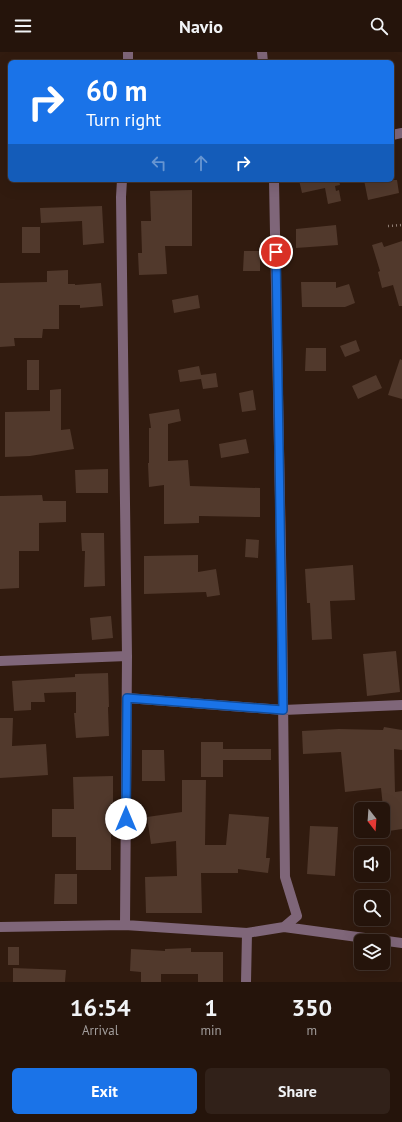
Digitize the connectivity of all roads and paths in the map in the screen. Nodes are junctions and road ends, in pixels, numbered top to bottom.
1 (122, 182) edge
2 (274, 182) edge
3 (402, 225) edge
4 (388, 226) dead end
5 (127, 656) junction
6 (0, 662) edge
7 (127, 698) junction
8 (402, 704) edge
9 (283, 710) junction
10 (125, 925) junction
11 (0, 927) edge
12 (284, 927) junction
13 (247, 933) junction
14 (402, 943) edge
15 (246, 982) edge

1 - 5 street
2 - 9 street
3 - 4 path
5 - 6 street
5 - 7 street
7 - 9 street
7 - 10 street
8 - 9 street
9 - 12 street
10 - 11 street
10 - 13 street
12 - 13 street
12 - 14 street
13 - 15 street

